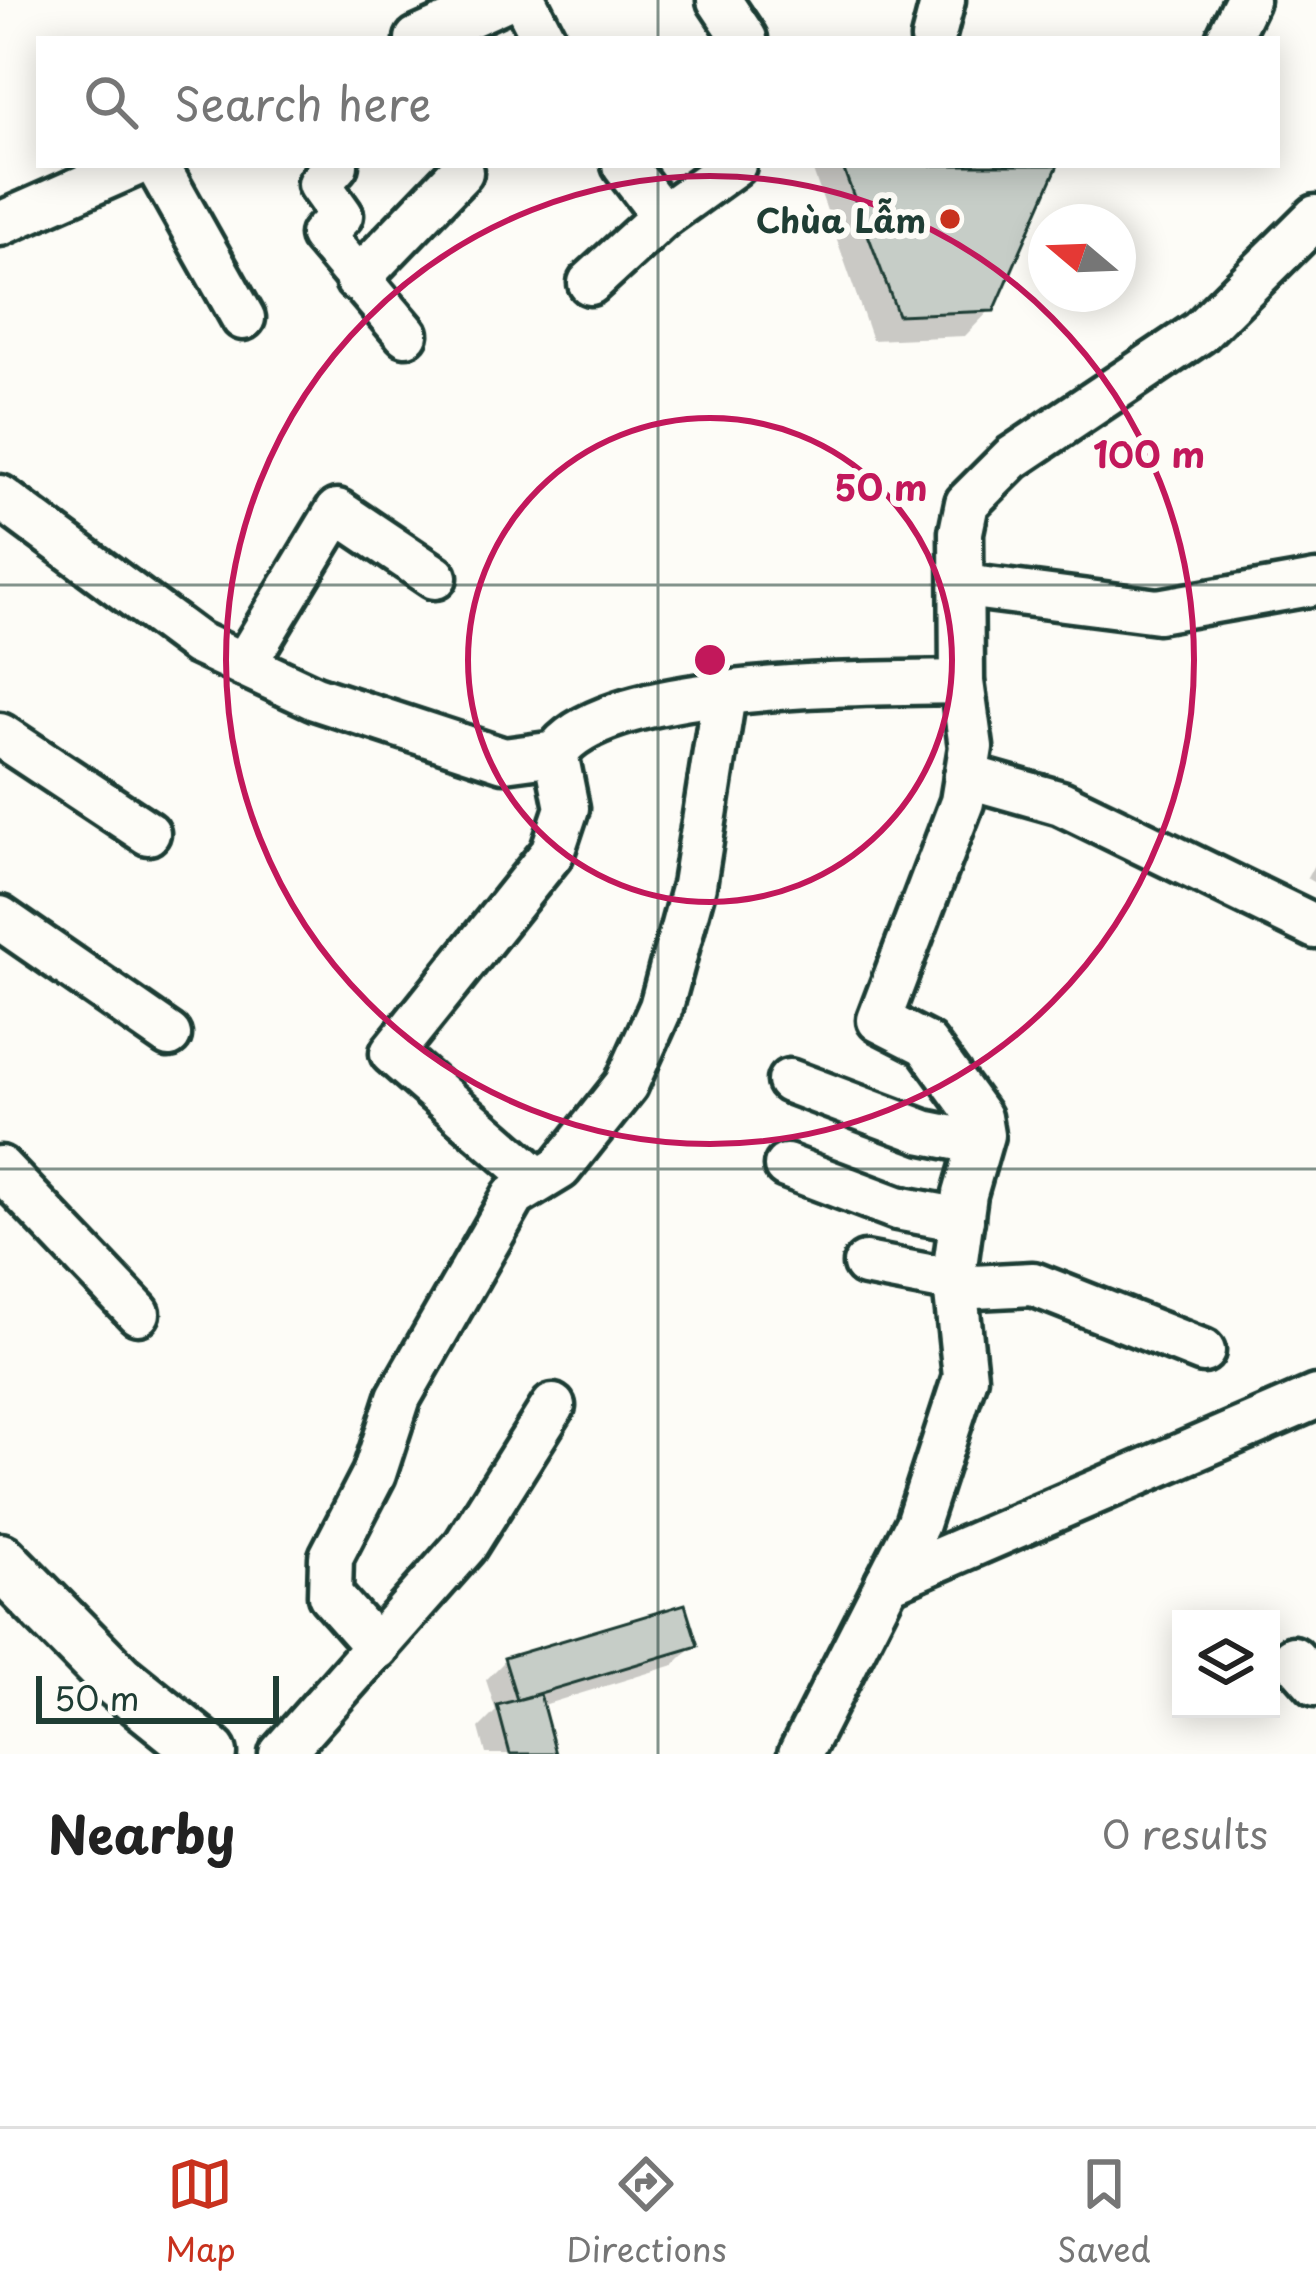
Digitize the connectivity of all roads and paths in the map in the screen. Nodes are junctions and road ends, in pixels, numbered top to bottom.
1 (504, 0) edge
2 (524, 0) edge
3 (718, 0) edge
4 (943, 0) edge
5 (1247, 0) edge
6 (423, 36) edge
7 (542, 36) edge
8 (743, 36) edge
9 (934, 36) edge
10 (1229, 36) edge
11 (127, 168) edge
12 (159, 168) edge
13 (333, 168) edge
14 (626, 168) edge
15 (730, 168) edge
16 (461, 172) dead end
17 (663, 216) junction
18 (1316, 217) edge
19 (0, 224) edge
20 (358, 280) junction
21 (590, 283) dead end
22 (243, 318) dead end
23 (406, 334) dead end
24 (0, 497) edge
25 (435, 577) dead end
26 (1316, 584) edge
27 (964, 586) junction
28 (244, 664) junction
29 (962, 682) junction
30 (724, 695) junction
31 (0, 735) edge
32 (556, 752) junction
33 (966, 776) junction
34 (148, 833) dead end
35 (1316, 927) edge
36 (5, 932) edge
37 (170, 1035) dead end
38 (790, 1081) dead end
39 (979, 1143) junction
40 (786, 1166) dead end
41 (0, 1168) edge
42 (538, 1180) junction
43 (962, 1220) junction
44 (866, 1264) dead end
45 (954, 1285) junction
46 (138, 1313) dead end
47 (1203, 1351) dead end
48 (1316, 1397) edge
49 (553, 1406) dead end
50 (0, 1561) edge
51 (887, 1582) junction
52 (377, 1648) junction
53 (209, 1754) edge
54 (281, 1754) edge
55 (800, 1754) edge

1 - 6 street
2 - 7 street
3 - 8 street
4 - 9 street
5 - 10 street
11 - 19 street
12 - 22 street
13 - 20 street
14 - 17 street
15 - 17 street
16 - 20 street
17 - 21 street
18 - 27 street
20 - 23 street
24 - 28 street
25 - 28 street
26 - 27 street
27 - 29 street
28 - 32 street
29 - 30 street
29 - 33 street
30 - 32 street
30 - 42 street
31 - 34 street
32 - 42 street
33 - 35 street
33 - 39 street
36 - 37 street
38 - 39 street
39 - 43 street
40 - 43 street
41 - 46 street
42 - 52 street
43 - 45 street
44 - 45 street
45 - 47 street
45 - 51 street
48 - 51 street
49 - 52 street
50 - 53 main road
51 - 55 street
52 - 54 street

